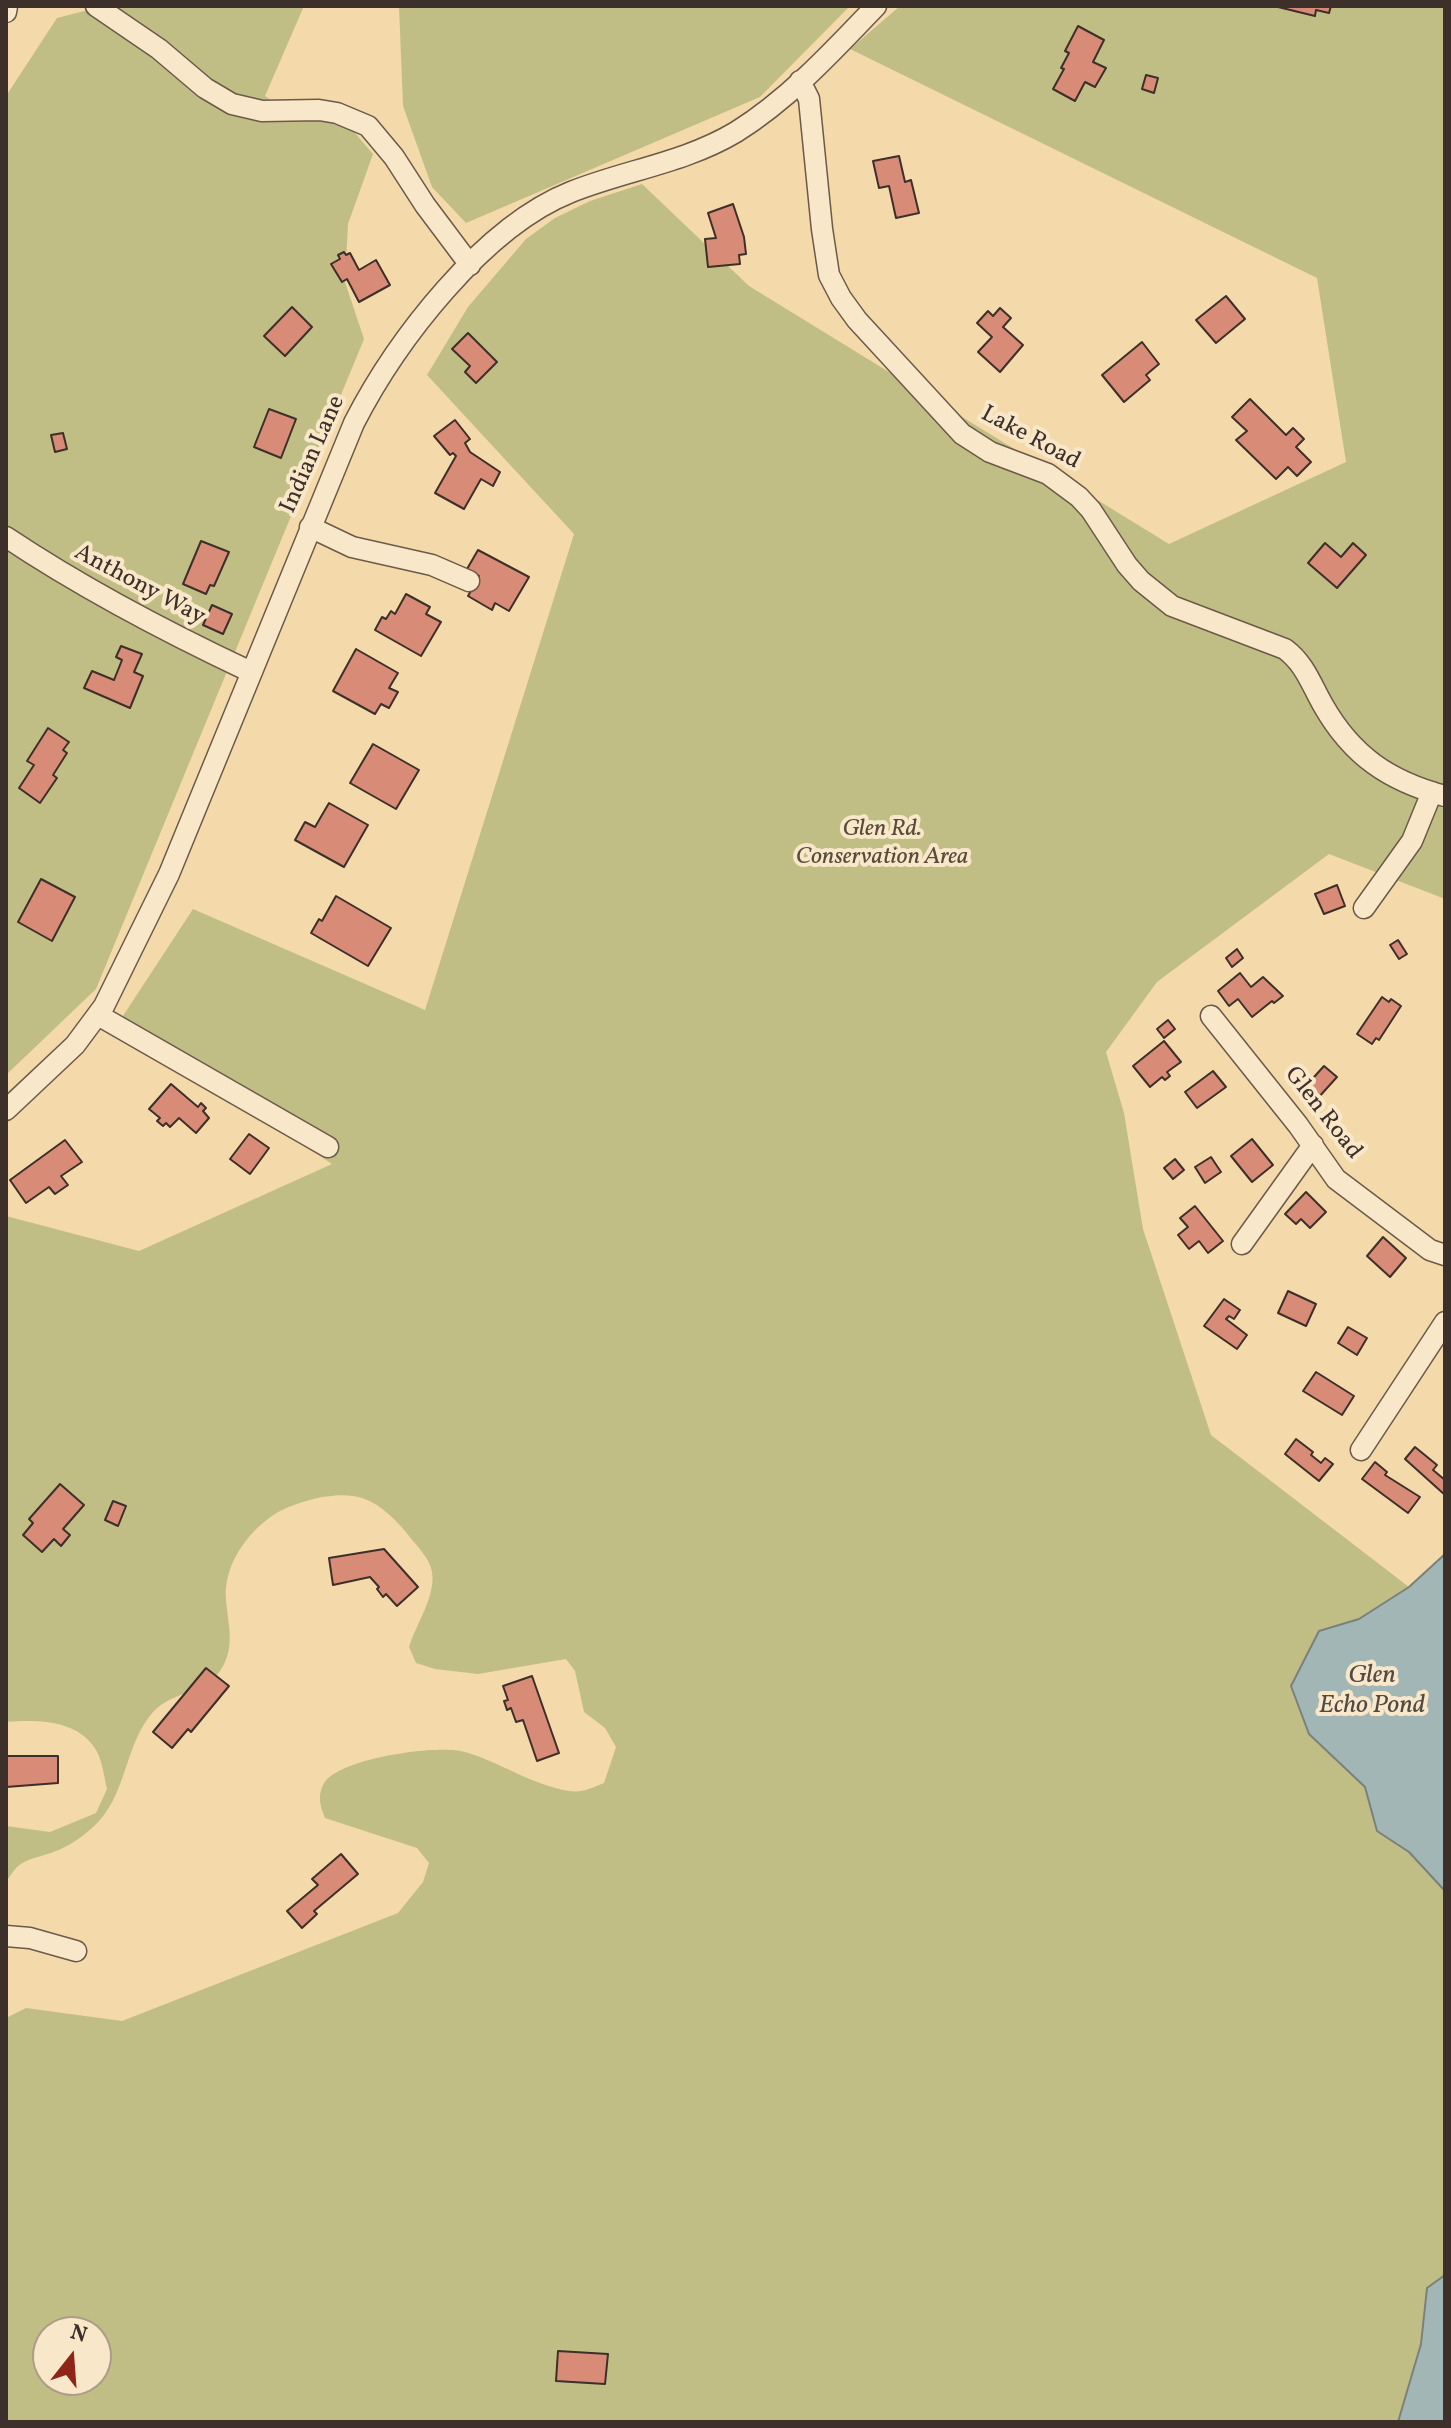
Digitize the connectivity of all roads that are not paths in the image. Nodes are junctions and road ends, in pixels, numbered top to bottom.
1 (96, 6) edge
2 (876, 6) edge
3 (800, 81) junction
4 (470, 265) junction
5 (310, 527) junction
6 (6, 537) edge
7 (469, 581) dead end
8 (251, 672) junction
9 (1439, 794) edge
10 (1364, 908) dead end
11 (98, 1015) junction
12 (1211, 1016) dead end
13 (6, 1110) edge
14 (1313, 1145) junction
15 (328, 1147) dead end
16 (1242, 1244) dead end
17 (1445, 1255) edge
18 (1445, 1322) edge
19 (1361, 1450) dead end
20 (6, 1936) edge
21 (76, 1951) dead end

1 - 4 street
2 - 3 street, Indian Lane
3 - 4 street, Indian Lane
3 - 9 street, Lake Road
4 - 5 street, Indian Lane
5 - 7 street
5 - 8 street, Indian Lane
6 - 8 street, Anthony Way
8 - 11 street, Indian Lane
9 - 10 street
11 - 13 street, Indian Lane
11 - 15 street
12 - 14 street, Glen Road
14 - 16 street
14 - 17 street, Glen Road
18 - 19 street
20 - 21 street

